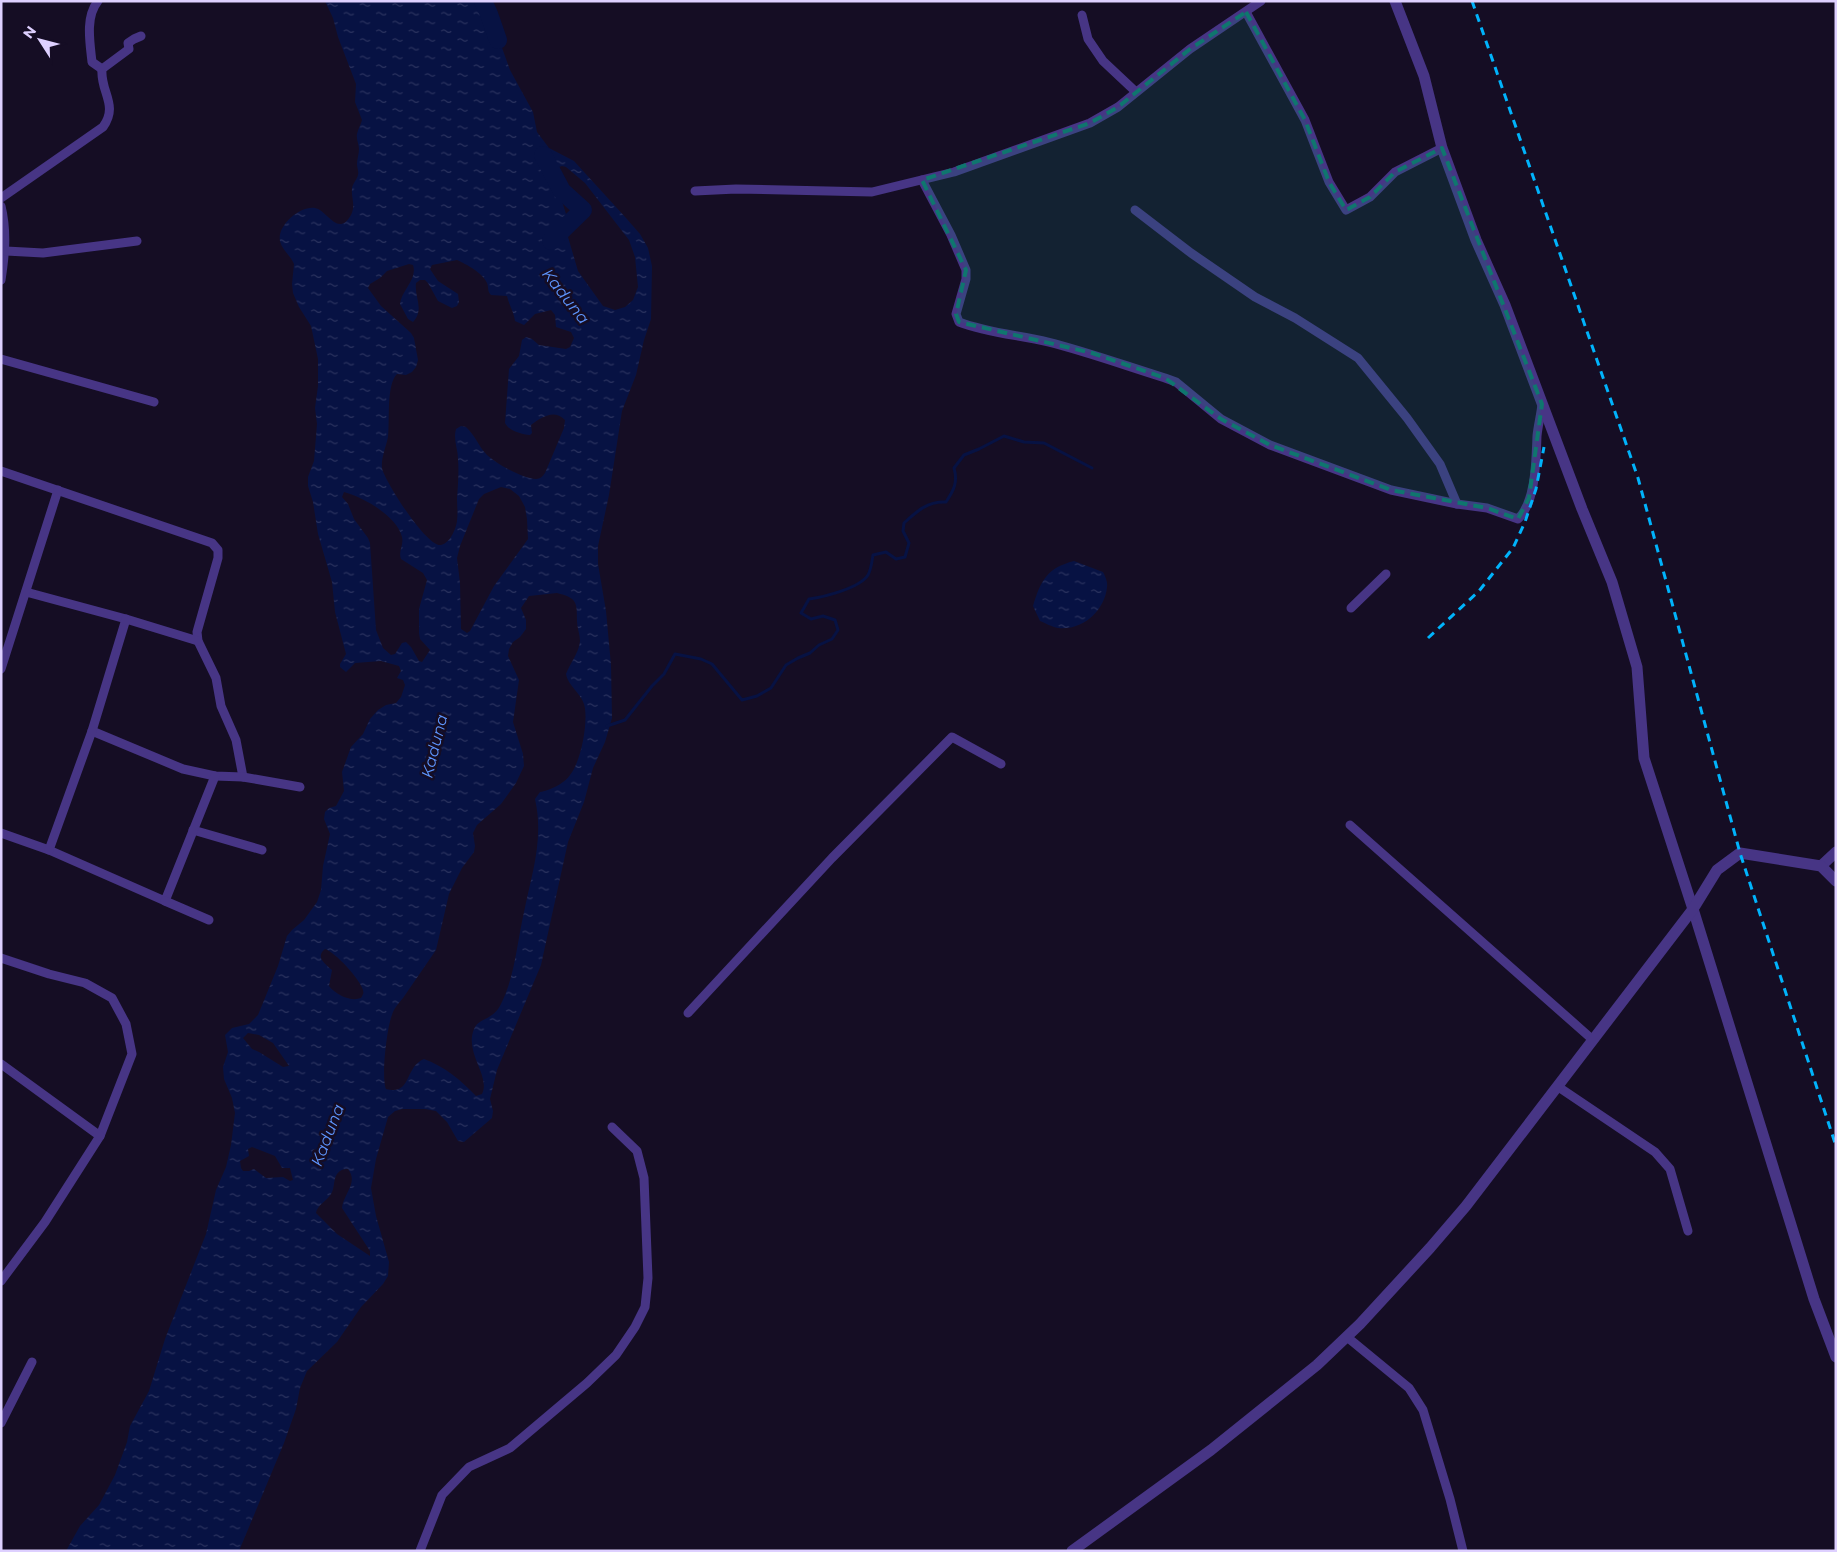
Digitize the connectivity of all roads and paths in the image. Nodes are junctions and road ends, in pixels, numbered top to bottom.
1 (98, 1) edge
2 (1261, 1) edge
3 (1394, 1) edge
4 (1246, 12) junction
5 (1082, 15) dead end
6 (141, 36) dead end
7 (102, 69) junction
8 (1136, 92) junction
9 (1442, 148) junction
10 (922, 180) junction
11 (695, 191) dead end
12 (1, 198) edge
13 (1, 206) edge
14 (1135, 210) dead end
15 (137, 241) dead end
16 (6, 251) junction
17 (1, 280) edge
18 (1, 359) edge
19 (154, 402) dead end
20 (1542, 404) junction
21 (1, 471) edge
22 (58, 490) junction
23 (1456, 504) junction
24 (1386, 574) dead end
25 (26, 592) junction
26 (1351, 608) dead end
27 (126, 619) junction
28 (198, 642) junction
29 (1, 669) edge
30 (92, 731) junction
31 (1001, 764) dead end
32 (215, 776) junction
33 (243, 777) junction
34 (300, 787) dead end
35 (1350, 824) dead end
36 (193, 830) junction
37 (1, 833) edge
38 (49, 850) junction
39 (262, 850) dead end
40 (1836, 852) edge
41 (1821, 866) junction
42 (1836, 881) edge
43 (165, 901) junction
44 (1693, 909) junction
45 (208, 920) dead end
46 (1, 958) edge
47 (688, 1012) dead end
48 (1593, 1040) junction
49 (1, 1064) edge
50 (1557, 1086) junction
51 (612, 1127) dead end
52 (100, 1136) junction
53 (1688, 1231) dead end
54 (1, 1281) edge
55 (1347, 1337) junction
56 (1836, 1358) edge
57 (32, 1362) dead end
58 (1, 1423) edge
59 (420, 1551) edge
60 (1072, 1551) edge
61 (1463, 1551) edge

1 - 7 street
2 - 4 street
3 - 9 street
4 - 8 street
4 - 9 street
5 - 8 street
6 - 7 street
7 - 12 street
8 - 10 street
9 - 20 street
10 - 11 street
10 - 23 street
13 - 16 street
14 - 23 street
15 - 16 street
16 - 17 street
18 - 19 street
20 - 23 street
20 - 44 street
21 - 22 street
22 - 25 street
22 - 28 street
24 - 26 street
25 - 27 street
25 - 29 street
27 - 28 street
27 - 30 street
28 - 33 street
30 - 32 street
30 - 38 street
31 - 47 street
32 - 33 street
32 - 36 street
33 - 34 street
35 - 48 street
36 - 39 street
36 - 43 street
37 - 38 street
38 - 43 street
40 - 41 street
41 - 42 street
41 - 44 street
43 - 45 street
44 - 48 street
44 - 56 street
46 - 52 street
48 - 50 street
49 - 52 street
50 - 53 street
50 - 55 street
51 - 59 street
52 - 54 street
55 - 60 street
55 - 61 street
57 - 58 street

